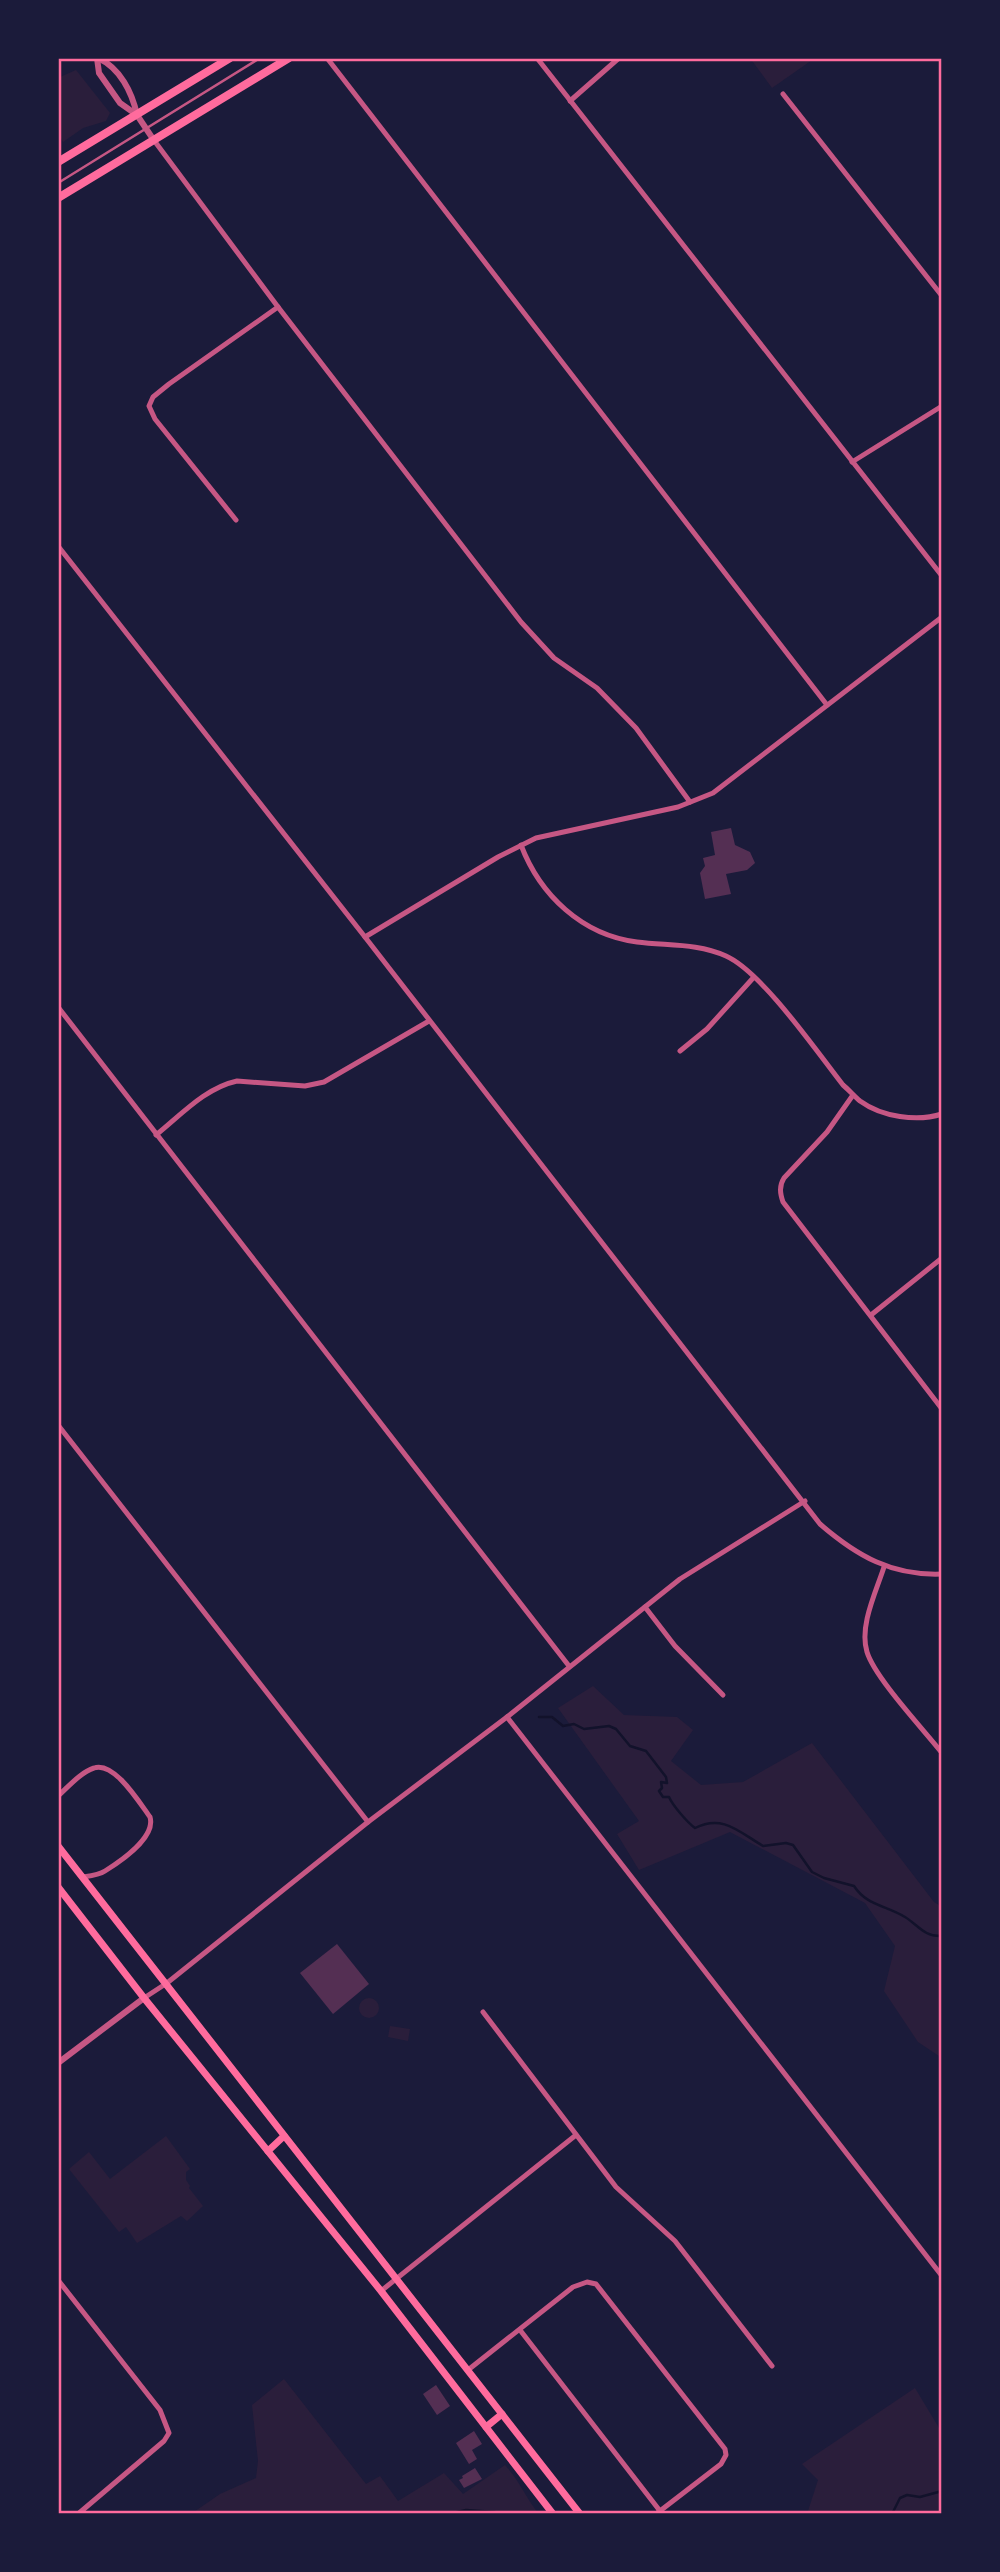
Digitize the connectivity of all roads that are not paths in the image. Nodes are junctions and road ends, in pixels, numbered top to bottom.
1 (97, 58) edge
2 (230, 58) edge
3 (260, 58) edge
4 (289, 58) edge
5 (327, 58) edge
6 (537, 58) edge
7 (619, 58) edge
8 (783, 94) dead end
9 (570, 101) junction
10 (137, 115) junction
11 (146, 129) junction
12 (153, 139) junction
13 (58, 162) edge
14 (58, 183) edge
15 (58, 198) edge
16 (942, 296) edge
17 (278, 307) junction
18 (942, 406) edge
19 (852, 462) junction
20 (236, 520) dead end
21 (58, 546) edge
22 (942, 576) edge
23 (942, 617) edge
24 (827, 705) junction
25 (690, 802) junction
26 (521, 845) junction
27 (365, 937) junction
28 (754, 976) junction
29 (58, 1007) edge
30 (429, 1021) junction
31 (680, 1051) dead end
32 (853, 1095) junction
33 (942, 1114) edge
34 (156, 1135) junction
35 (942, 1258) edge
36 (871, 1315) junction
37 (942, 1409) edge
38 (58, 1425) edge
39 (805, 1501) junction
40 (884, 1567) junction
41 (942, 1574) edge
42 (645, 1607) junction
43 (569, 1666) junction
44 (723, 1695) dead end
45 (507, 1717) junction
46 (942, 1753) edge
47 (58, 1796) edge
48 (368, 1822) junction
49 (58, 1846) edge
50 (83, 1877) junction
51 (58, 1887) edge
52 (167, 1983) junction
53 (144, 1998) junction
54 (483, 2012) dead end
55 (58, 2063) edge
56 (576, 2135) junction
57 (284, 2136) junction
58 (268, 2151) junction
59 (942, 2276) edge
60 (397, 2278) junction
61 (58, 2280) edge
62 (381, 2291) junction
63 (520, 2330) junction
64 (772, 2366) dead end
65 (468, 2370) junction
66 (502, 2414) junction
67 (486, 2427) junction
68 (658, 2512) edge
69 (78, 2514) edge
70 (553, 2514) edge
71 (580, 2514) edge

1 - 10 street
1 - 10 street
2 - 10 main road
3 - 11 lane
4 - 12 main road
5 - 24 street
6 - 9 street
7 - 9 street
8 - 16 street
9 - 19 street
10 - 11 street
10 - 13 main road
11 - 12 street
11 - 14 lane
12 - 15 main road
12 - 17 street
17 - 20 street
17 - 25 street
18 - 19 street
19 - 22 street
21 - 27 street
23 - 24 street
24 - 25 street
25 - 26 street
26 - 27 street
26 - 28 street
27 - 30 street
28 - 31 street
28 - 32 street
29 - 34 street
30 - 34 street
30 - 39 street
32 - 33 street
32 - 36 street
34 - 43 street
35 - 36 street
36 - 37 street
38 - 48 street
39 - 40 street
39 - 42 street
40 - 41 street
40 - 46 street
42 - 43 street
42 - 44 street
43 - 45 street
45 - 48 street
45 - 59 street
47 - 50 street
48 - 52 street
49 - 50 main road
50 - 52 main road
51 - 53 main road
52 - 53 street
52 - 57 main road
53 - 55 street
53 - 58 main road
54 - 56 street
56 - 60 street
56 - 64 street
57 - 58 main road
57 - 60 main road
58 - 62 main road
60 - 62 street
60 - 65 main road
61 - 69 street
62 - 67 main road
63 - 65 street
63 - 68 street
63 - 68 street
65 - 66 main road
66 - 67 main road
66 - 71 main road
67 - 70 main road

